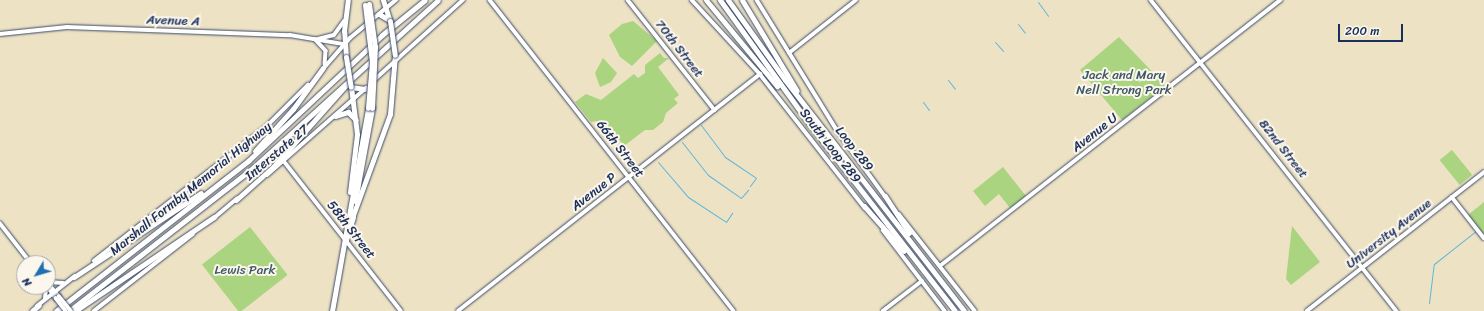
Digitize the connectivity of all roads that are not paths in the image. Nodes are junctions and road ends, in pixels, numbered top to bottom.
1 (348, 0) edge
2 (383, 0) edge
3 (396, 0) edge
4 (420, 0) edge
5 (425, 0) edge
6 (438, 0) edge
7 (463, 0) edge
8 (490, 0) edge
9 (628, 0) edge
10 (692, 0) edge
11 (706, 0) edge
12 (720, 0) edge
13 (728, 0) edge
14 (742, 0) edge
15 (757, 0) edge
16 (856, 0) edge
17 (1151, 0) edge
18 (1280, 0) edge
19 (366, 2) edge
20 (386, 9) junction
21 (379, 14) junction
22 (344, 21) junction
23 (390, 21) junction
24 (0, 34) edge
25 (382, 34) junction
26 (314, 39) junction
27 (344, 44) junction
28 (789, 52) junction
29 (396, 61) junction
30 (1202, 62) junction
31 (323, 68) junction
32 (760, 74) junction
33 (351, 76) junction
34 (351, 86) junction
35 (365, 89) junction
36 (353, 100) junction
37 (370, 108) junction
38 (715, 110) junction
39 (335, 116) junction
40 (356, 120) junction
41 (819, 123) junction
42 (811, 126) junction
43 (284, 161) junction
44 (240, 167) junction
45 (234, 172) junction
46 (1484, 172) edge
47 (629, 178) junction
48 (885, 196) junction
49 (1452, 197) junction
50 (236, 200) junction
51 (864, 206) junction
52 (214, 217) junction
53 (352, 218) junction
54 (0, 223) edge
55 (346, 225) junction
56 (1484, 238) edge
57 (346, 240) junction
58 (25, 255) edge
59 (923, 256) junction
60 (940, 266) junction
61 (1363, 267) junction
62 (73, 278) junction
63 (922, 280) junction
64 (56, 284) edge
65 (56, 291) edge
66 (56, 294) edge
67 (46, 295) edge
68 (51, 295) edge
69 (45, 300) junction
70 (948, 302) junction
71 (39, 305) joint
72 (31, 311) edge
73 (56, 311) edge
74 (69, 311) edge
75 (75, 311) edge
76 (94, 311) edge
77 (332, 311) edge
78 (401, 311) edge
79 (458, 311) edge
80 (734, 311) edge
81 (883, 311) edge
82 (945, 311) edge
83 (955, 311) edge
84 (964, 311) edge
85 (975, 311) edge
86 (1307, 311) edge
87 (1397, 311) edge

1 - 22 highway
2 - 20 highway
3 - 20 main road, Interstate 27
4 - 25 highway
5 - 25 highway, Marshall Formby Memorial Highway
6 - 33 highway, Marshall Formby Memorial Highway
7 - 29 main road, Interstate 27
8 - 47 main road, 66th Street
9 - 38 main road, 70th Street
10 - 32 main road, South Loop 289
11 - 42 highway
12 - 42 highway, Loop 289
13 - 41 highway, Loop 289
14 - 41 highway
15 - 28 main road, South Loop 289
16 - 28 main road
17 - 30 main road, 82nd Street
18 - 30 main road, Avenue U
19 - 37 highway, bridge
20 - 21 main road, Interstate 27
20 - 23 highway
21 - 23 highway
21 - 27 main road, Interstate 27
22 - 26 main road
22 - 27 highway
23 - 29 highway, bridge
24 - 26 main road, Avenue A
25 - 44 highway, Marshall Formby Memorial Highway
26 - 27 main road, Avenue A
26 - 31 main road
27 - 31 main road, Interstate 27
27 - 34 highway, bridge
28 - 48 main road, South Loop 289
29 - 35 main road, Interstate 27
29 - 53 highway
30 - 60 main road, Avenue U
30 - 61 main road, 82nd Street
31 - 44 highway
31 - 62 main road, Interstate 27
32 - 38 main road, Avenue P
32 - 51 main road, South Loop 289
33 - 50 highway
33 - 74 highway, Marshall Formby Memorial Highway
34 - 35 highway
34 - 36 highway
35 - 36 main road, Interstate 27
36 - 39 main road, Interstate 27
36 - 40 highway
37 - 53 highway
37 - 55 highway
38 - 47 main road, Avenue P
39 - 40 highway
39 - 43 main road, Interstate 27
40 - 55 highway
41 - 59 highway, Loop 289
42 - 70 highway, Loop 289
43 - 50 main road, Interstate 27
43 - 57 main road, 58th Street
44 - 45 highway, Marshall Formby Memorial Highway
45 - 62 highway
45 - 73 highway, Marshall Formby Memorial Highway
46 - 49 main road, University Avenue
47 - 79 main road, Avenue P
47 - 80 main road, 66th Street
48 - 59 highway
48 - 60 main road, South Loop 289
49 - 56 main road
49 - 61 main road, University Avenue
50 - 52 main road, Interstate 27
51 - 63 main road, South Loop 289
51 - 70 highway
52 - 75 highway
52 - 76 main road, Interstate 27
53 - 57 highway
54 - 58 main road
55 - 57 highway
57 - 77 highway
57 - 78 main road, 58th Street
59 - 84 highway, Loop 289
60 - 85 main road, South Loop 289
61 - 86 main road, University Avenue
61 - 87 main road, 82nd Street
62 - 64 main road
62 - 65 main road, Interstate 27
63 - 81 main road
63 - 82 main road, South Loop 289
66 - 74 main road, bridge
67 - 69 main road
68 - 69 main road, Interstate 27
69 - 71 main road, Interstate 27
70 - 83 highway, Loop 289
71 - 72 highway

